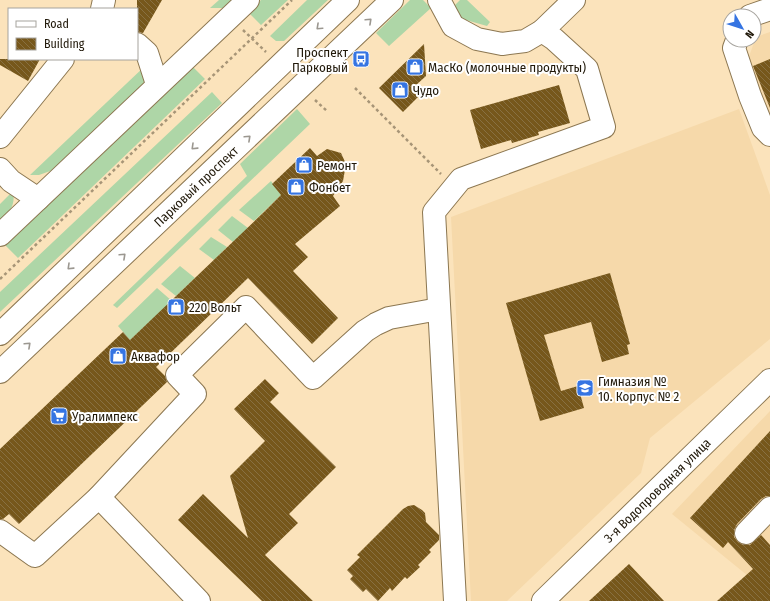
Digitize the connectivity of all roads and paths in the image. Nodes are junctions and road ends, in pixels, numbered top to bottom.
1 (248, 0) edge
2 (292, 0) edge
3 (348, 0) edge
4 (392, 0) edge
5 (439, 0) edge
6 (574, 0) edge
7 (542, 31) junction
8 (138, 45) edge
9 (734, 48) edge
10 (62, 60) edge
11 (157, 84) junction
12 (355, 88) dead end
13 (770, 135) edge
14 (0, 137) edge
15 (0, 169) edge
16 (454, 187) junction
17 (38, 199) junction
18 (0, 235) edge
19 (0, 280) edge
20 (439, 309) junction
21 (0, 334) edge
22 (0, 372) edge
23 (770, 380) edge
24 (99, 497) junction
25 (770, 508) edge
26 (746, 533) dead end
27 (1, 535) edge
28 (199, 601) edge
29 (455, 601) edge
30 (544, 601) edge

1 - 11 main road
2 - 19 path
3 -> 21 main road
22 -> 4 main road, Парковый проспект
5 - 7 main road
6 - 7 main road
7 - 16 main road
8 - 11 main road
9 - 13 main road
10 - 14 main road
11 - 17 main road
12 - 16 path
15 - 17 main road
16 - 20 main road
17 - 18 main road
20 - 24 main road
20 - 29 main road
23 - 30 main road, 3-я Водопроводная улица
24 - 27 main road
24 - 28 main road
25 - 26 main road

